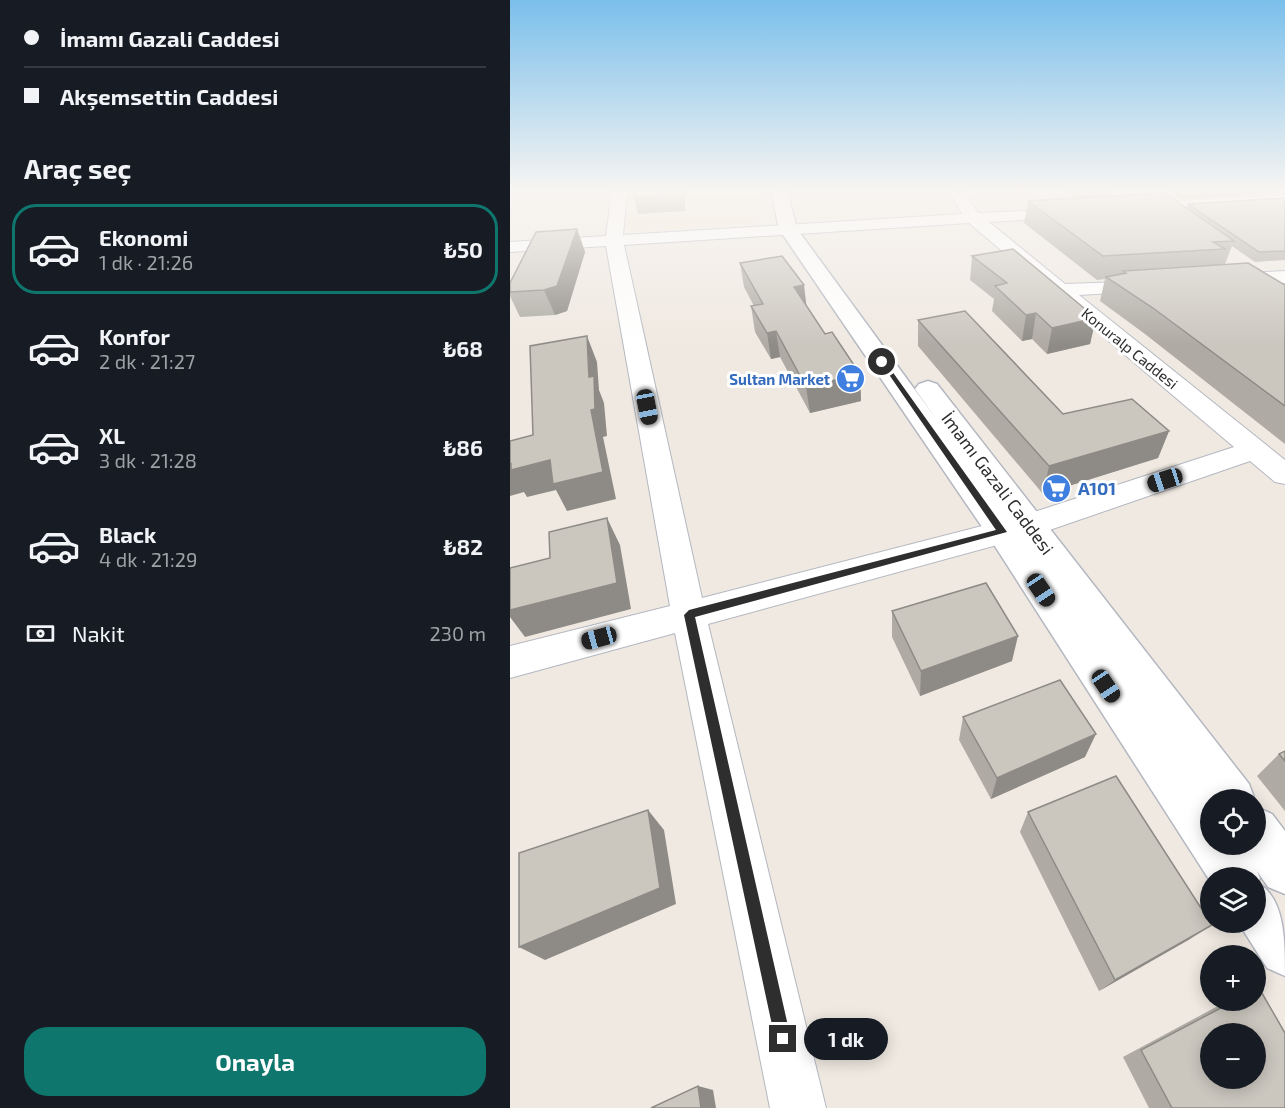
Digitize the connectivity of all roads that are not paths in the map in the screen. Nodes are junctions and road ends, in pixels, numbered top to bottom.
1 (584, 243) edge
2 (614, 243) edge
3 (808, 243) edge
4 (1003, 243) edge
5 (510, 247) edge
6 (1233, 259) edge
7 (1285, 277) edge
8 (1260, 279) junction
9 (1213, 281) edge
10 (1166, 284) edge
11 (1061, 290) junction
12 (1285, 293) edge
13 (1254, 450) junction
14 (1285, 475) edge
15 (1016, 528) junction
16 (689, 615) junction
17 (510, 662) edge
18 (1224, 789) edge
19 (1200, 824) edge
20 (1266, 844) edge
21 (1285, 870) edge
22 (1266, 922) edge
23 (1285, 950) edge
24 (798, 1108) edge

1 - 5 street
2 - 16 street
3 - 15 main road, İmamı Gazali Caddesi
4 - 11 street, Konuralp Caddesi
6 - 8 street
7 - 8 street
8 - 9 street
8 - 12 street
10 - 11 street
11 - 13 street, Konuralp Caddesi
13 - 14 street, Konuralp Caddesi
13 - 15 street
15 - 16 street
15 - 18 main road, İmamı Gazali Caddesi
15 - 19 main road, İmamı Gazali Caddesi
16 - 17 street
16 - 24 street
20 - 21 main road
22 - 23 main road

